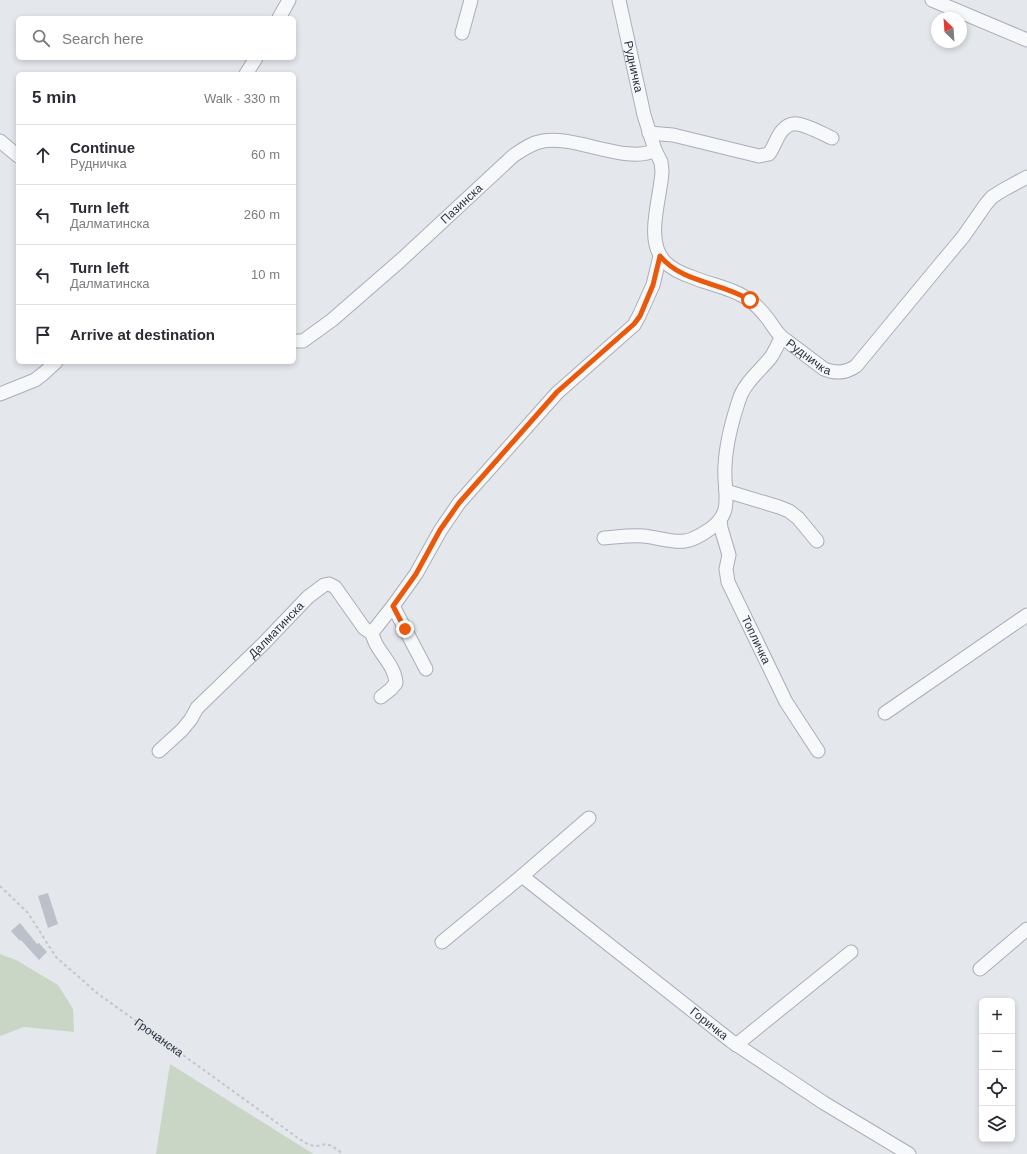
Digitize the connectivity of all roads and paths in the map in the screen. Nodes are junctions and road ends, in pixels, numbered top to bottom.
1 (289, 0) edge
2 (471, 0) edge
3 (618, 0) edge
4 (932, 0) edge
5 (280, 16) edge
6 (462, 33) dead end
7 (1027, 40) edge
8 (255, 60) edge
9 (247, 72) edge
10 (649, 133) junction
11 (832, 138) dead end
12 (0, 141) edge
13 (655, 150) junction
14 (16, 154) edge
15 (1027, 177) edge
16 (660, 256) junction
17 (781, 338) junction
18 (296, 341) edge
19 (54, 364) edge
20 (0, 394) edge
21 (726, 491) junction
22 (720, 520) junction
23 (604, 538) dead end
24 (817, 541) dead end
25 (393, 606) junction
26 (1027, 614) edge
27 (371, 632) junction
28 (426, 669) dead end
29 (381, 697) dead end
30 (885, 713) dead end
31 (159, 751) dead end
32 (818, 752) dead end
33 (589, 818) dead end
34 (522, 876) junction
35 (0, 886) edge
36 (1027, 930) edge
37 (442, 942) dead end
38 (851, 952) dead end
39 (980, 969) dead end
40 (736, 1044) junction
41 (343, 1154) edge
42 (908, 1154) edge

1 - 5 street
2 - 6 street
3 - 10 street, Рудничка
4 - 7 street
8 - 9 street
10 - 11 street
10 - 13 street, Рудничка
12 - 14 street
13 - 16 street, Рудничка
13 - 18 street, Пазинска
15 - 17 street, Рудничка
16 - 17 street, Рудничка
16 - 25 street
17 - 21 street
19 - 20 street
21 - 22 street
21 - 24 street
22 - 23 street
22 - 32 street, Топличка
25 - 27 street
25 - 28 street
26 - 30 street
27 - 29 street
27 - 31 street, Далматинска
33 - 34 street
34 - 37 street
34 - 40 street, Горичка
35 - 41 path, Грочанска
36 - 39 street
38 - 40 street
40 - 42 street, Горичка

